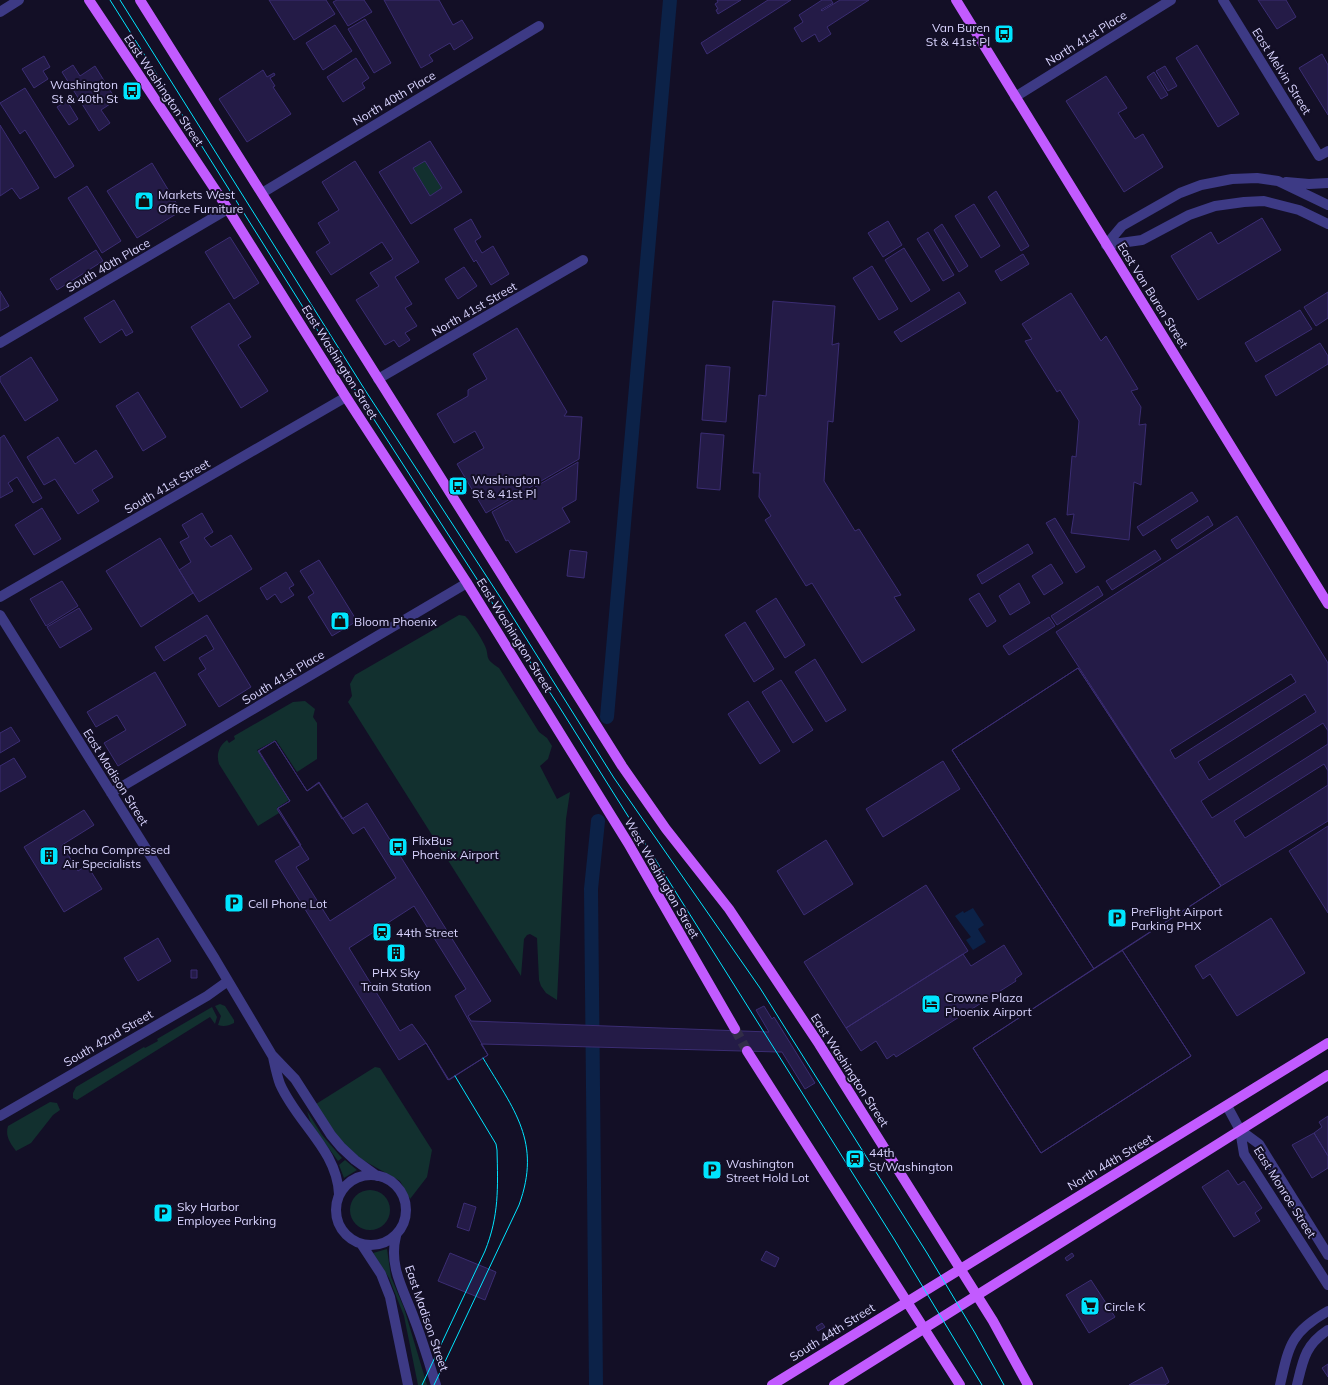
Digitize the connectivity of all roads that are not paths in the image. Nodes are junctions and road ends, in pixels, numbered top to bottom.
1 (19, 0) edge
2 (89, 0) edge
3 (140, 0) edge
4 (956, 0) edge
5 (1171, 0) edge
6 (1223, 0) edge
7 (0, 12) edge
8 (539, 26) dead end
9 (1015, 97) junction
10 (1324, 153) edge
11 (1278, 181) junction
12 (1328, 183) edge
13 (262, 193) junction
14 (1328, 205) edge
15 (228, 209) junction
16 (1316, 218) junction
17 (1328, 224) edge
18 (1106, 245) junction
19 (583, 260) dead end
20 (0, 343) edge
21 (378, 379) junction
22 (346, 397) junction
23 (468, 583) junction
24 (0, 597) edge
25 (1328, 604) edge
26 (0, 615) edge
27 (566, 740) joint
28 (111, 793) junction
29 (228, 981) junction
30 (735, 1029) tunnel mouth
31 (1328, 1043) edge
32 (748, 1051) tunnel mouth
33 (272, 1055) junction
34 (1328, 1075) edge
35 (1227, 1106) junction
36 (0, 1116) edge
37 (1240, 1130) junction
38 (377, 1176) junction
39 (339, 1194) junction
40 (396, 1236) junction
41 (362, 1245) junction
42 (1328, 1255) edge
43 (960, 1269) junction
44 (1328, 1285) edge
45 (976, 1295) junction
46 (906, 1302) junction
47 (1328, 1311) edge
48 (923, 1328) junction
49 (1328, 1330) edge
50 (408, 1385) edge
51 (436, 1385) edge
52 (772, 1385) edge
53 (834, 1385) edge
54 (960, 1385) edge
55 (1028, 1385) edge
56 (1280, 1385) edge
57 (1297, 1385) edge

1 - 7 street
2 - 15 main road, East Washington Street
3 - 13 main road, East Washington Street
4 - 9 main road, East Van Buren Street
5 - 9 street, North 41st Place
6 - 10 street, East Melvin Street
8 - 13 street, North 40th Place
9 - 18 main road, East Van Buren Street
11 - 12 street
11 - 14 street
11 - 18 street
13 - 21 main road, East Washington Street
14 - 16 street
15 - 20 street, South 40th Place
15 - 22 main road, East Washington Street
16 - 17 street
16 - 18 street
18 - 25 main road, East Van Buren Street
19 - 21 street, North 41st Street
21 - 43 main road, East Washington Street
22 - 23 main road, East Washington Street
22 - 24 street, South 41st Street
23 - 27 main road, East Washington Street
23 - 28 street, South 41st Place
26 - 28 street, East Madison Street
27 - 30 main road, West Washington Street
28 - 29 street, East Madison Street
29 - 33 street, East Madison Street
29 - 36 street, South 42nd Street
31 - 35 main road, North 44th Street
32 - 46 main road
33 - 38 street, East Madison Street
33 - 39 street, East Madison Street
34 - 37 main road
35 - 37 street, East Monroe Street
35 - 43 main road, North 44th Street
37 - 42 street, East Monroe Street
37 - 44 street, East Monroe Street
37 - 45 main road
38 - 39 street
38 - 40 street
39 - 41 street
40 - 41 street
40 - 51 street, East Madison Street
41 - 50 street
43 - 45 main road, East Washington Street
43 - 46 main road, North 44th Street
45 - 48 main road
45 - 55 main road, East Washington Street
46 - 48 main road
46 - 52 main road, South 44th Street
47 - 56 street
48 - 53 main road
48 - 54 main road
49 - 57 street

